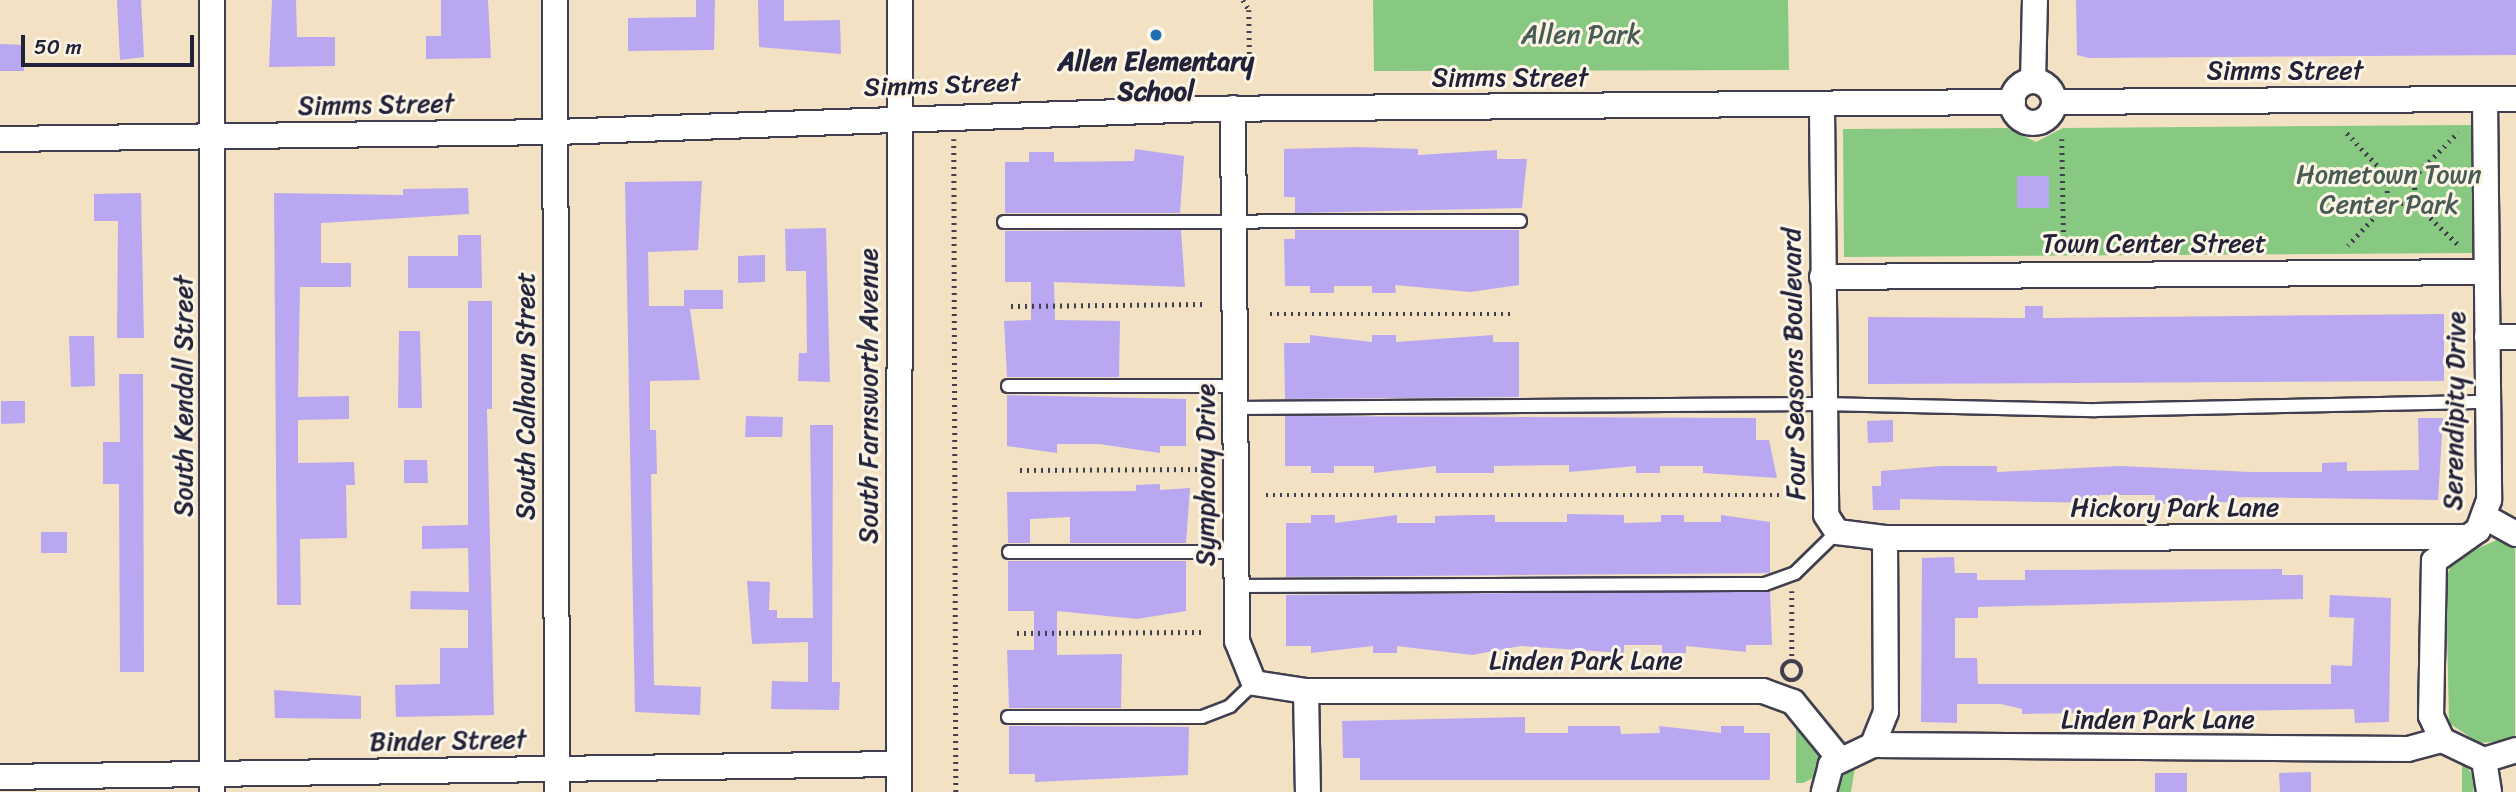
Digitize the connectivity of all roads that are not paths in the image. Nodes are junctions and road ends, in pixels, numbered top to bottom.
1 (212, 0) edge
2 (555, 0) edge
3 (900, 0) edge
4 (2035, 0) edge
5 (2034, 81) junction
6 (2485, 99) junction
7 (2516, 99) edge
8 (2013, 102) junction
9 (2054, 102) junction
10 (1233, 108) junction
11 (1822, 108) junction
12 (900, 115) junction
13 (556, 132) junction
14 (214, 137) junction
15 (0, 139) edge
16 (1520, 220) dead end
17 (1004, 222) dead end
18 (1234, 223) junction
19 (2486, 272) junction
20 (1822, 276) junction
21 (2487, 337) junction
22 (2516, 337) edge
23 (1008, 386) dead end
24 (1235, 397) junction
25 (2488, 402) junction
26 (1823, 404) junction
27 (2487, 518) junction
28 (1837, 532) junction
29 (2516, 534) edge
30 (2465, 537) junction
31 (1885, 538) junction
32 (1009, 552) dead end
33 (1236, 552) junction
34 (1236, 586) junction
35 (1254, 683) junction
36 (1306, 691) junction
37 (1008, 717) dead end
38 (2442, 740) junction
39 (1873, 745) junction
40 (2516, 750) edge
41 (1838, 757) junction
42 (2484, 760) junction
43 (897, 764) junction
44 (0, 776) edge
45 (557, 781) edge
46 (212, 783) edge
47 (899, 792) edge
48 (1308, 792) edge
49 (1824, 792) edge
50 (2489, 792) edge

1 - 14 street, South Kendall Street
2 - 13 street, South Calhoun Street
3 - 12 street, South Farnsworth Avenue
4 - 5 street
5 - 8 street
5 - 9 street
6 - 7 street, Simms Street
6 - 9 street, Simms Street
6 - 19 street, Serendipity Drive
8 - 9 street
8 - 11 street, Simms Street
10 - 11 street, Simms Street
10 - 12 street, Simms Street
10 - 18 street, Symphony Drive
11 - 20 street, Four Seasons Boulevard
12 - 13 street, Simms Street
12 - 43 street, South Farnsworth Avenue
13 - 14 street, Simms Street
13 - 45 street, South Calhoun Street
14 - 15 street, Simms Street
14 - 46 street, South Kendall Street
16 - 18 lane
17 - 18 lane
18 - 24 street, Symphony Drive
19 - 20 street, Town Center Street
19 - 21 street, Serendipity Drive
20 - 26 street, Four Seasons Boulevard
21 - 22 street
21 - 25 street, Serendipity Drive
23 - 24 lane
24 - 26 lane
24 - 33 street, Symphony Drive
25 - 26 lane
25 - 27 street, Serendipity Drive
26 - 28 street, Four Seasons Boulevard
27 - 29 street
27 - 30 street, Serendipity Drive
28 - 31 street
28 - 34 lane
30 - 31 street, Hickory Park Lane
30 - 38 street, Serendipity Drive
31 - 39 street
32 - 33 lane
33 - 34 street, Symphony Drive
34 - 35 street, Symphony Drive
35 - 36 street
35 - 37 lane
36 - 41 street, Linden Park Lane
36 - 48 street
38 - 39 street, Linden Park Lane
38 - 42 street
39 - 41 street
40 - 42 street
41 - 49 street
42 - 50 street
43 - 45 street, Binder Street
43 - 47 street, South Farnsworth Avenue
44 - 46 street, Binder Street
45 - 46 street, Binder Street

